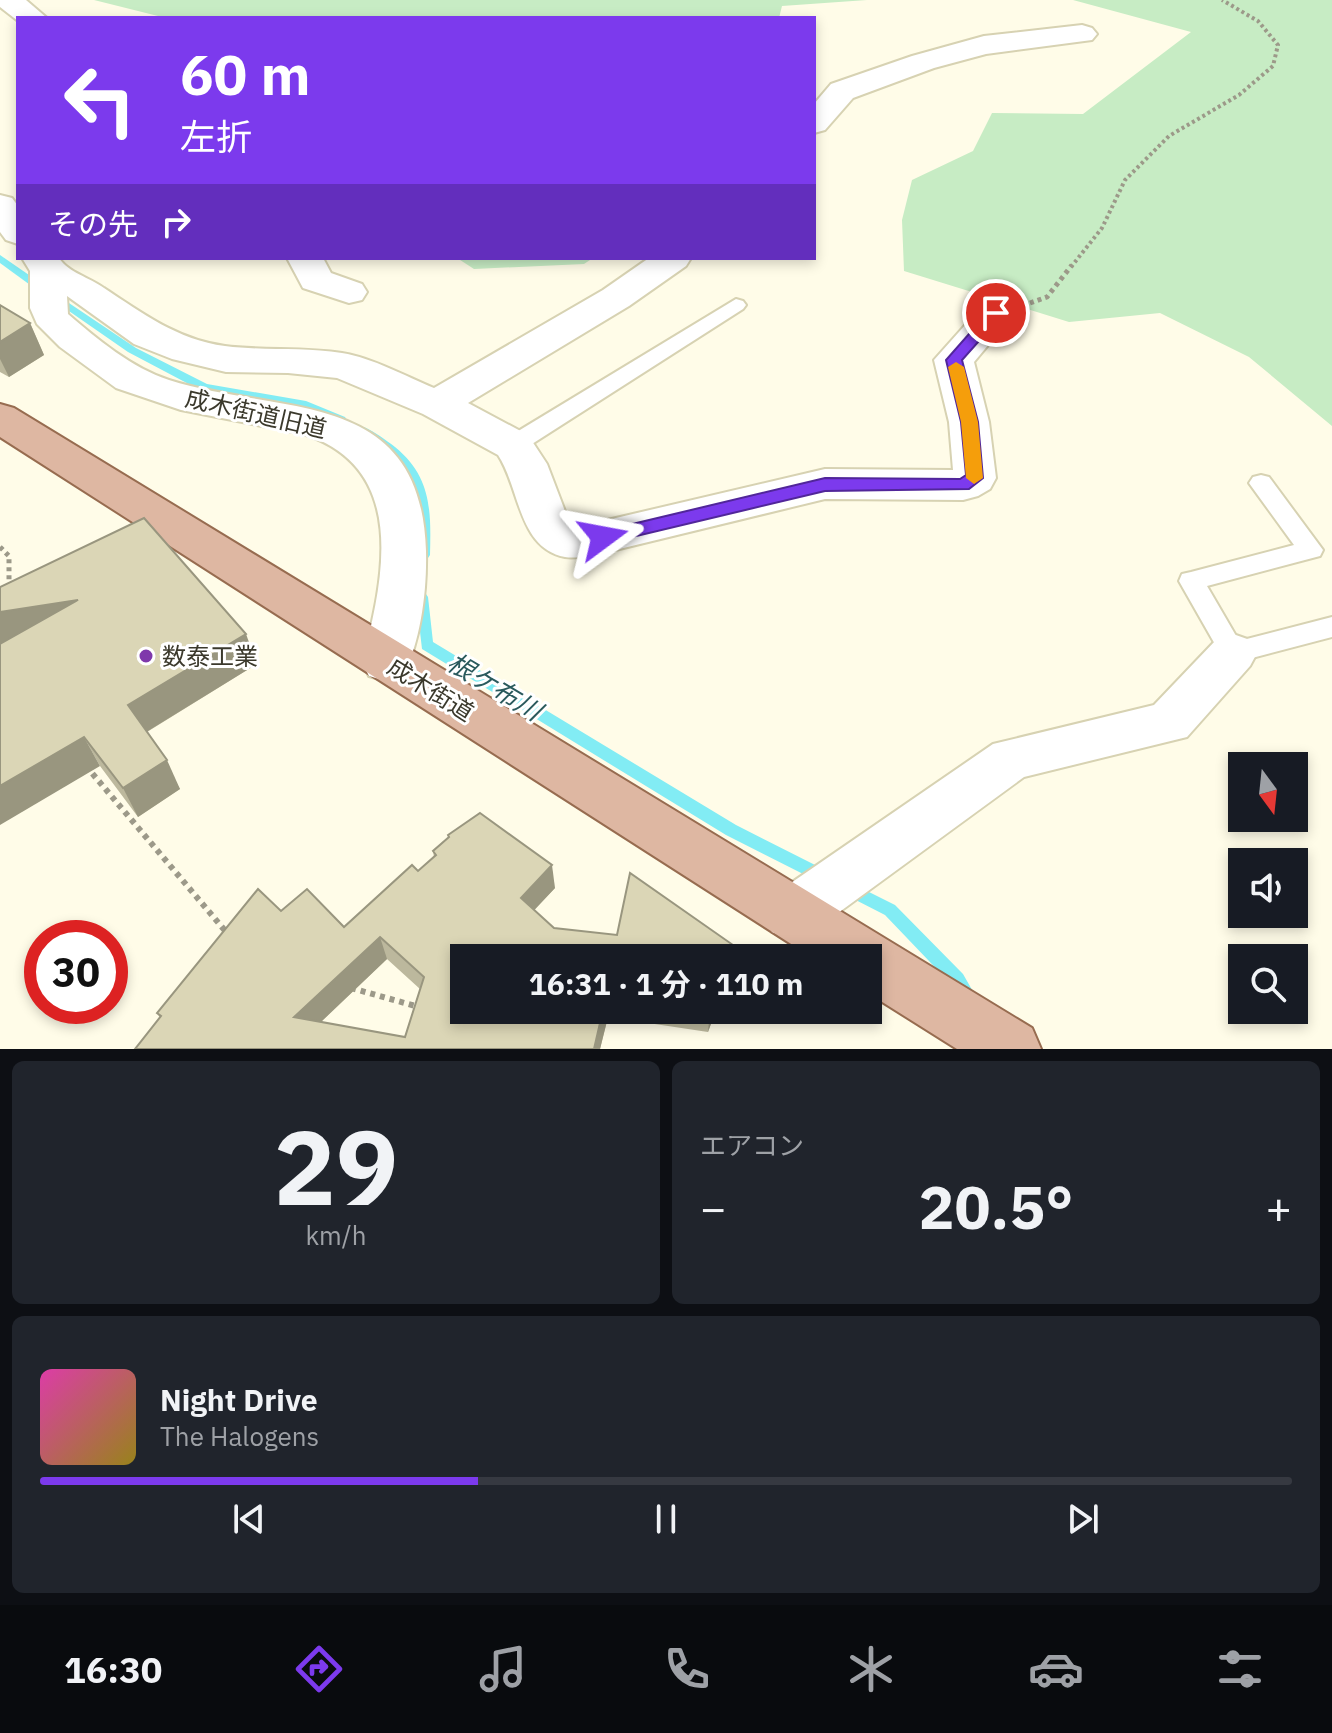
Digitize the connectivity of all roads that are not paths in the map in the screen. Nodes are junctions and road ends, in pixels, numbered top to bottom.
1 (8, 0) edge
2 (30, 16) edge
3 (1082, 34) dead end
4 (816, 121) edge
5 (0, 205) edge
6 (16, 230) edge
7 (306, 260) edge
8 (670, 260) edge
9 (46, 278) edge
10 (349, 292) dead end
11 (736, 305) dead end
12 (996, 313) road end
13 (437, 404) junction
14 (0, 418) edge
15 (513, 445) junction
16 (1261, 483) dead end
17 (1332, 627) edge
18 (1233, 653) junction
19 (386, 662) junction
20 (820, 893) junction
21 (856, 944) edge
22 (882, 969) edge
23 (991, 1040) edge

1 - 2 street
3 - 4 street
5 - 6 street
7 - 10 street
8 - 13 street
9 - 13 street
9 - 19 street, 成木街道旧道
11 - 15 lane
12 - 15 street
13 - 15 street
14 - 19 main road, 成木街道
16 - 18 lane
17 - 18 lane
18 - 20 street
19 - 20 main road, 成木街道
20 - 21 main road, 成木街道
22 - 23 main road, 成木街道

